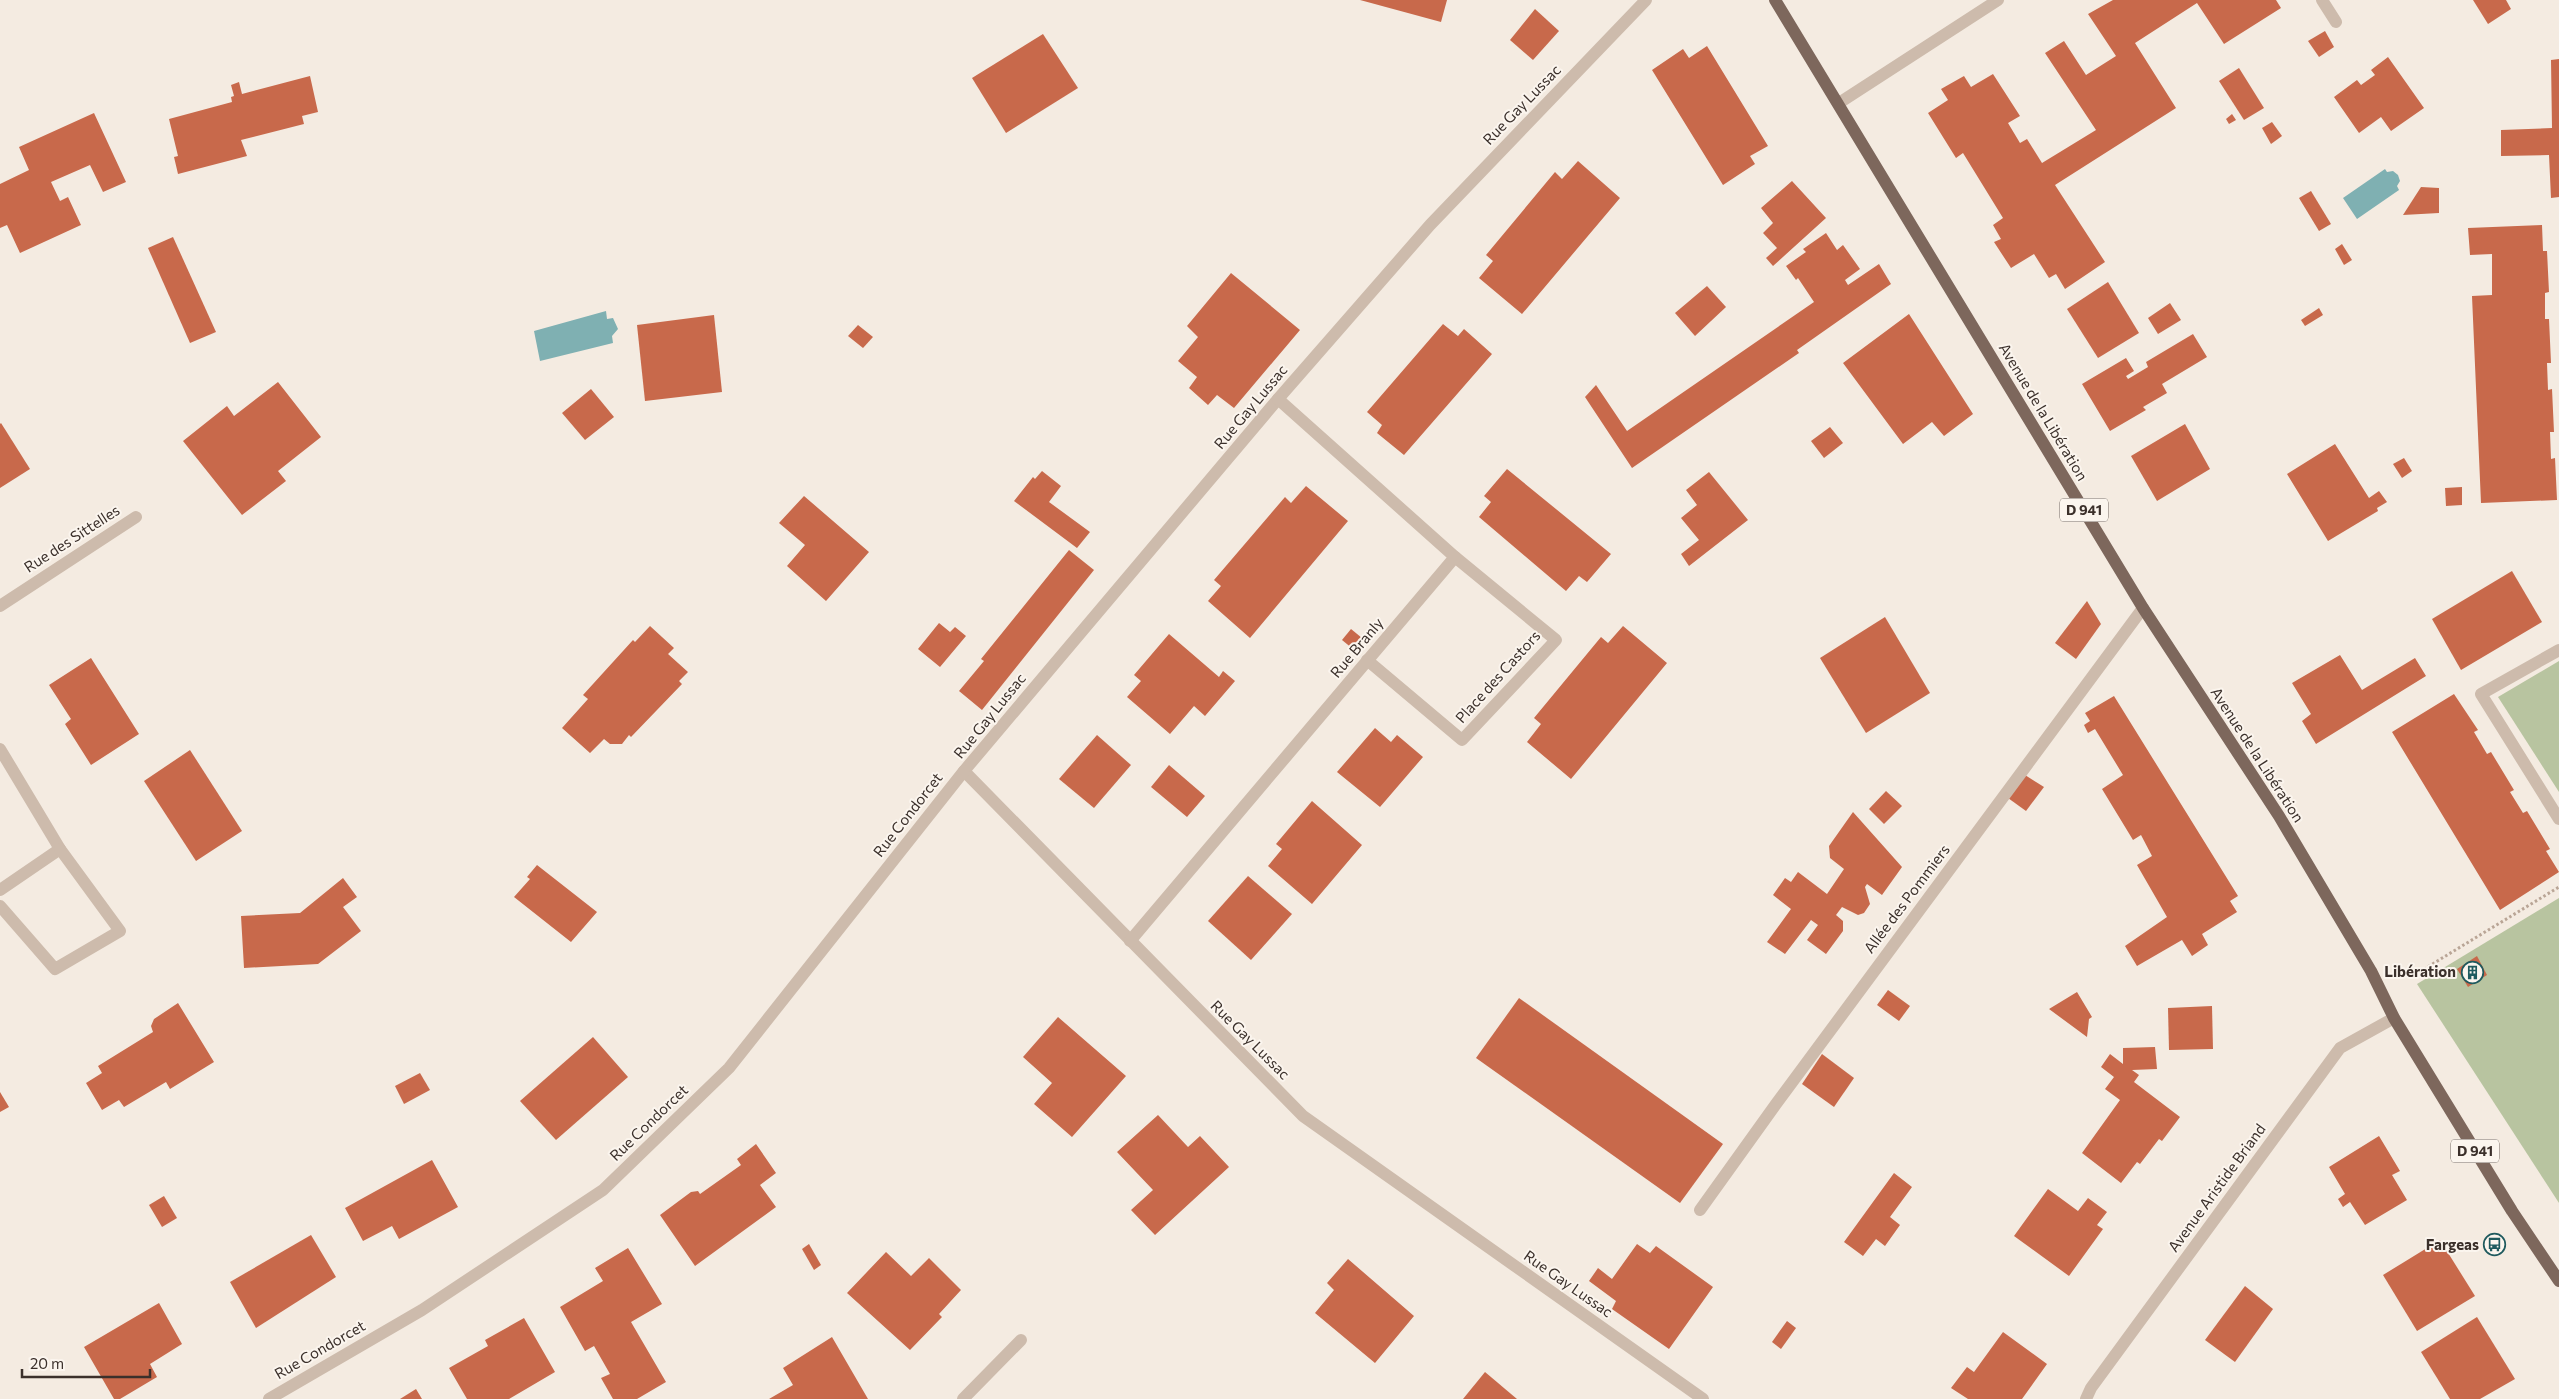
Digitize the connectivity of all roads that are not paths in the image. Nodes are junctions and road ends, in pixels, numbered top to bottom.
1 (1646, 0) edge
2 (1775, 0) edge
3 (1998, 0) edge
4 (2322, 0) edge
5 (2336, 22) dead end
6 (1839, 103) junction
7 (1278, 399) junction
8 (136, 517) dead end
9 (1455, 557) junction
10 (0, 606) edge
11 (2143, 608) junction
12 (2559, 650) edge
13 (1367, 660) junction
14 (0, 749) edge
15 (964, 771) junction
16 (2559, 819) edge
17 (60, 849) junction
18 (0, 890) edge
19 (0, 906) edge
20 (1130, 941) junction
21 (2394, 1018) junction
22 (1700, 1210) dead end
23 (2559, 1281) edge
24 (1020, 1340) dead end
25 (269, 1399) edge
26 (963, 1399) edge
27 (1703, 1399) edge
28 (2086, 1399) edge

1 - 7 street, Rue Gay Lussac
2 - 6 main road, Avenue de la Libération / D 941
3 - 6 street
4 - 5 street
6 - 11 main road, Avenue de la Libération / D 941
7 - 9 street
7 - 15 street, Rue Gay Lussac
8 - 10 street, Rue des Sittelles
9 - 13 street, Rue Branly
9 - 13 street, Place des Castors
11 - 21 main road, Avenue de la Libération / D 941
11 - 22 street, Allée des Pommiers
12 - 16 street
13 - 20 street, Rue Branly
14 - 17 street
15 - 20 street, Rue Gay Lussac
15 - 25 street, Rue Condorcet
17 - 18 street
17 - 19 street
20 - 27 street, Rue Gay Lussac
21 - 23 main road, D 941
21 - 28 street, Avenue Aristide Briand
24 - 26 street

